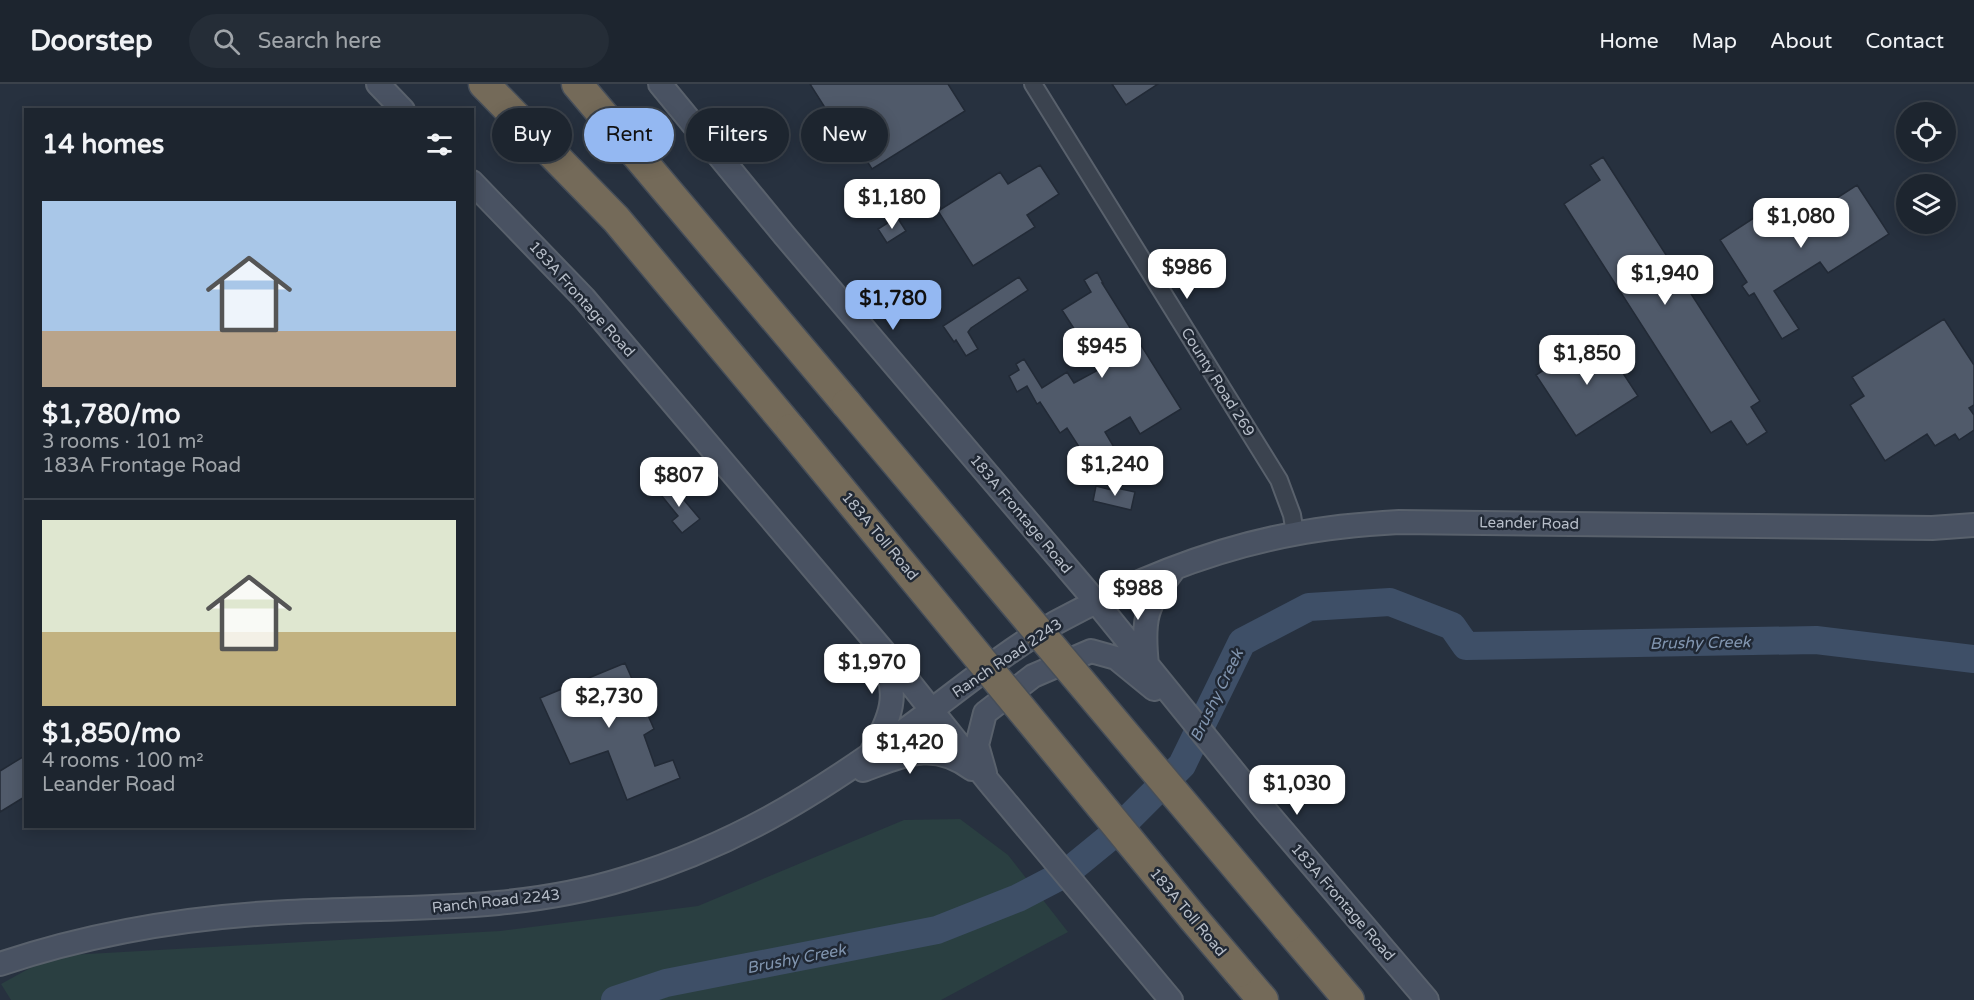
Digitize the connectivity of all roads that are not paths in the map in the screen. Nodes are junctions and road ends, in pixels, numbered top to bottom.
1 (378, 84) edge
2 (484, 84) edge
3 (577, 84) edge
4 (660, 84) edge
5 (1033, 84) edge
6 (401, 108) edge
7 (474, 184) edge
8 (1974, 525) edge
9 (1295, 534) junction
10 (1174, 568) junction
11 (1097, 603) junction
12 (868, 633) junction
13 (1146, 671) junction
14 (931, 709) junction
15 (869, 755) junction
16 (834, 781) junction
17 (988, 781) junction
18 (0, 964) edge
19 (1171, 1000) edge
20 (1263, 1000) edge
21 (1349, 1000) edge
22 (1427, 1000) edge

1 - 6 main road
2 - 20 highway, 183A Toll Road, bridge
3 - 21 highway, bridge
4 - 11 main road, 183A Frontage Road
5 - 9 street, County Road 269
7 - 12 main road, 183A Frontage Road
8 - 9 main road, Leander Road
9 - 10 main road, Leander Road
10 - 11 main road, Leander Road
10 - 13 main road
11 - 13 main road, 183A Frontage Road
11 - 14 main road, Ranch Road 2243
12 - 14 main road, 183A Frontage Road
12 - 15 main road
13 - 17 main road
13 - 22 main road, 183A Frontage Road
14 - 15 main road, Ranch Road 2243
14 - 17 main road, 183A Frontage Road
15 - 16 main road, Ranch Road 2243
16 - 17 main road
16 - 18 main road, Ranch Road 2243
17 - 19 main road, 183A Frontage Road

